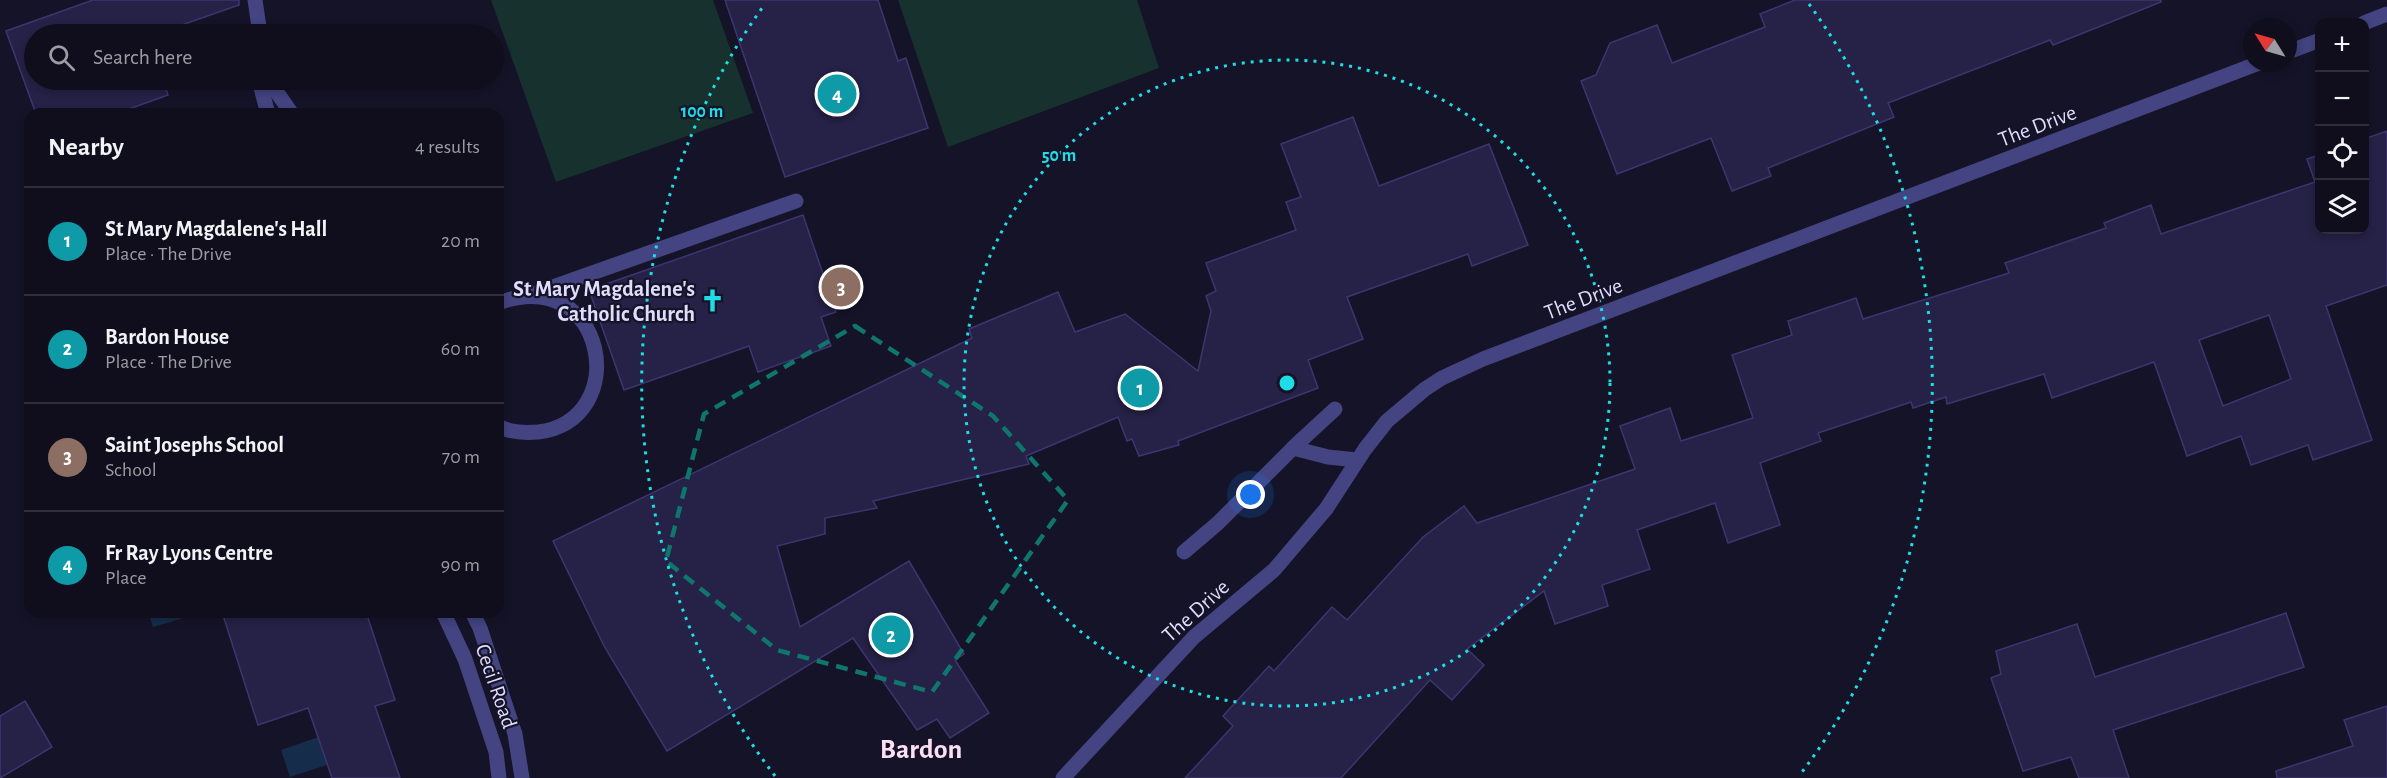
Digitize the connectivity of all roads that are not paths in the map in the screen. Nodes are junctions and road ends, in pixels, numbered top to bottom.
1 (255, 0) edge
2 (2387, 14) edge
3 (2369, 21) edge
4 (259, 24) edge
5 (2315, 42) edge
6 (2297, 49) edge
7 (2243, 69) edge
8 (262, 90) edge
9 (276, 90) edge
10 (266, 108) edge
11 (288, 108) edge
12 (796, 201) dead end
13 (527, 296) junction
14 (504, 301) edge
15 (1335, 409) dead end
16 (504, 428) edge
17 (1293, 448) junction
18 (1357, 460) junction
19 (1184, 552) dead end
20 (446, 618) edge
21 (475, 618) edge
22 (500, 778) edge
23 (522, 778) edge
24 (1063, 778) edge

1 - 4 street
2 - 3 street
5 - 6 street
7 - 18 street, The Drive
8 - 10 street
9 - 11 street
12 - 13 street
13 - 14 street
13 - 16 street
15 - 17 street
17 - 18 street
17 - 19 street
18 - 24 street, The Drive
20 - 22 street, Cecil Road
21 - 23 street, Cecil Road

